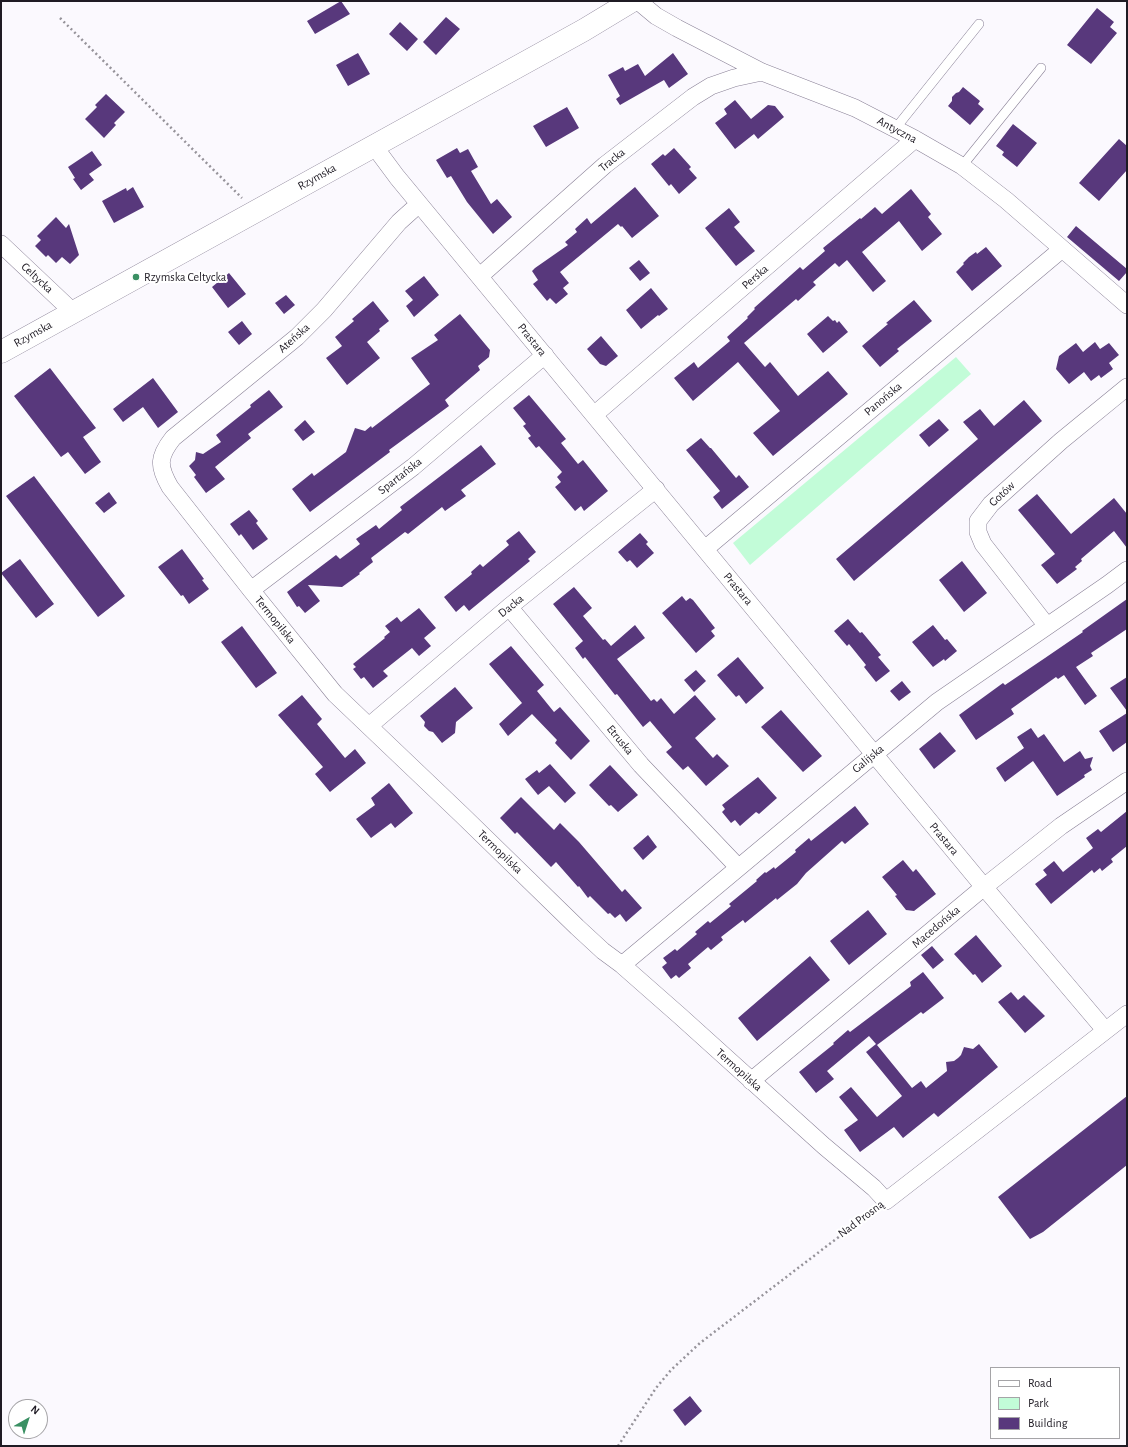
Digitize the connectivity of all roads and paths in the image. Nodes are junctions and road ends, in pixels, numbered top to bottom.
1 (632, 1) edge
2 (638, 1) edge
3 (60, 18) dead end
4 (979, 24) dead end
5 (1041, 68) dead end
6 (762, 72) junction
7 (895, 129) junction
8 (915, 139) junction
9 (374, 146) junction
10 (962, 166) junction
11 (419, 204) junction
12 (255, 211) junction
13 (1, 244) edge
14 (1062, 249) junction
15 (480, 276) junction
16 (1127, 304) edge
17 (72, 312) junction
18 (1, 352) edge
19 (545, 355) junction
20 (1127, 387) edge
21 (594, 415) junction
22 (161, 461) joint
23 (656, 490) junction
24 (705, 549) junction
25 (1127, 570) edge
26 (251, 590) junction
27 (509, 607) junction
28 (1047, 626) junction
29 (369, 726) junction
30 (874, 754) junction
31 (1127, 781) edge
32 (738, 867) junction
33 (984, 887) junction
34 (622, 965) junction
35 (1127, 1014) edge
36 (1105, 1030) junction
37 (751, 1080) junction
38 (886, 1201) junction
39 (618, 1446) edge

1 - 9 main road, Rzymska
2 - 6 street, Antyczna
3 - 12 path
4 - 7 lane
5 - 10 lane
6 - 7 street, Antyczna
6 - 15 street, Tracka
7 - 8 street, Antyczna
8 - 10 street, Antyczna
8 - 21 street, Perska
9 - 11 street, Prastara
9 - 12 main road, Rzymska
10 - 14 street, Antyczna
11 - 15 street, Prastara
11 - 22 street, Ateńska
12 - 17 main road, Rzymska
13 - 17 street, Celtycka
14 - 16 street, Antyczna
14 - 24 street, Panońska
15 - 19 street, Prastara
17 - 18 main road, Rzymska
19 - 21 street, Prastara
19 - 26 street, Spartańska
20 - 28 street, Gotów
21 - 23 street, Prastara
22 - 26 street, Termopilska
23 - 24 street, Prastara
23 - 27 street, Dacka
24 - 30 street, Prastara
25 - 28 street, Galijska
26 - 29 street, Termopilska
27 - 29 street, Dacka
27 - 32 street, Etruska
28 - 30 street, Galijska
29 - 34 street, Termopilska
30 - 32 street, Galijska
30 - 33 street, Prastara
31 - 33 street, Macedońska
32 - 34 street, Galijska
33 - 36 street, Prastara
33 - 37 street, Macedońska
34 - 37 street, Termopilska
35 - 36 street, Nad Prosną
36 - 38 street, Nad Prosną
37 - 38 street, Termopilska
38 - 39 path, Nad Prosną

